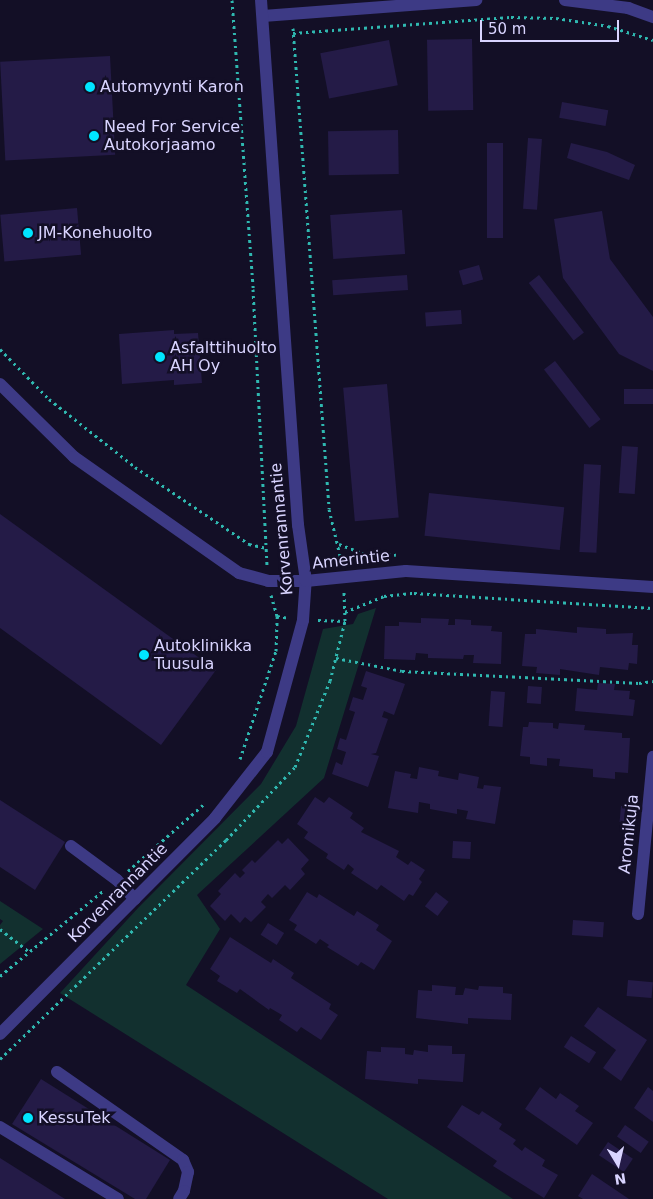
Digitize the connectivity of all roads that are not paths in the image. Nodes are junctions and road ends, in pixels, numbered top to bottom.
1 (261, 0) edge
2 (476, 0) edge
3 (564, 0) edge
4 (630, 4) edge
5 (262, 16) junction
6 (653, 17) edge
7 (0, 384) edge
8 (306, 581) junction
9 (653, 587) edge
10 (653, 757) edge
11 (71, 846) dead end
12 (135, 899) junction
13 (638, 914) dead end
14 (0, 1034) edge
15 (57, 1072) dead end
16 (0, 1127) edge
17 (118, 1199) edge
18 (179, 1199) edge

1 - 5 street, Korvenrannantie
2 - 5 street
3 - 4 street
4 - 6 street
5 - 8 street, Korvenrannantie
7 - 8 street, Amerintie
8 - 9 street, Amerintie
8 - 12 street, Korvenrannantie
10 - 13 street, Aromikuja
11 - 12 street
12 - 14 street, Korvenrannantie
15 - 18 street
16 - 17 street

